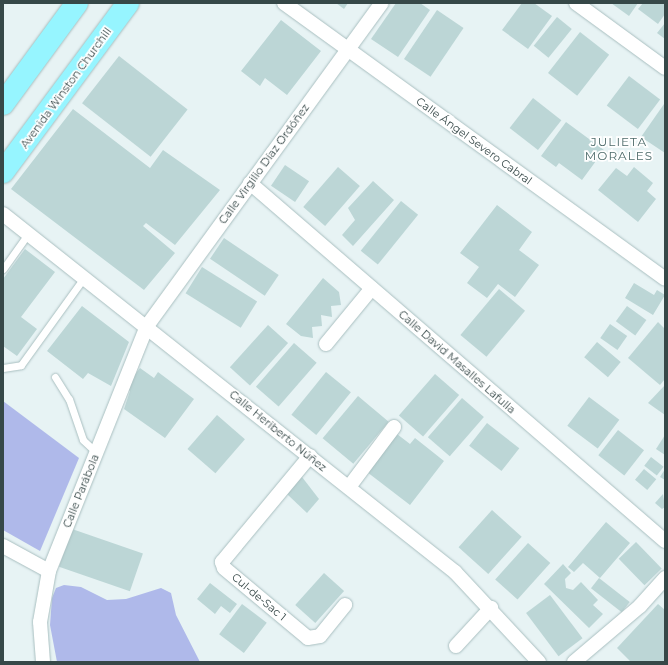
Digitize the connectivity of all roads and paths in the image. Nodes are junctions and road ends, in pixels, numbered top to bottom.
1 (77, 3) edge
2 (128, 3) edge
3 (284, 3) edge
4 (382, 3) edge
5 (576, 3) edge
6 (348, 50) junction
7 (665, 68) edge
8 (3, 104) edge
9 (3, 172) edge
10 (250, 184) junction
11 (3, 214) edge
12 (28, 234) junction
13 (3, 269) edge
14 (83, 279) junction
15 (665, 279) edge
16 (372, 288) junction
17 (147, 326) junction
18 (326, 344) dead end
19 (3, 368) edge
20 (55, 377) dead end
21 (394, 427) dead end
22 (97, 452) junction
23 (310, 456) junction
24 (349, 487) junction
25 (665, 541) edge
26 (3, 546) edge
27 (49, 571) junction
28 (665, 578) edge
29 (346, 605) dead end
30 (491, 608) junction
31 (456, 646) dead end
32 (44, 662) edge
33 (539, 662) edge
34 (574, 662) edge

1 - 8 main road
2 - 9 main road, Avenida Winston Churchill
3 - 6 street, Calle Ángel Severo Cabral
4 - 6 street, Calle Virgilio Díaz Ordóñez
5 - 7 street
6 - 10 street, Calle Virgilio Díaz Ordóñez
6 - 15 street, Calle Ángel Severo Cabral
10 - 16 street, Calle David Masalles Lafulla
10 - 17 street, Calle Virgilio Díaz Ordóñez
11 - 12 street, Calle Heriberto Núñez
12 - 13 lane
12 - 14 street, Calle Heriberto Núñez
14 - 17 street, Calle Heriberto Núñez
14 - 19 lane
16 - 18 street
16 - 25 street, Calle David Masalles Lafulla
17 - 22 street, Calle Parábola
17 - 23 street, Calle Heriberto Núñez
20 - 22 lane
21 - 24 street
22 - 27 street, Calle Parábola
23 - 24 street, Calle Heriberto Núñez
23 - 29 street, Cul-de-Sac 1
24 - 30 street, Calle Heriberto Núñez
26 - 27 street
27 - 32 street, Calle Parábola
28 - 34 street
30 - 31 street
30 - 33 street, Calle Heriberto Núñez

